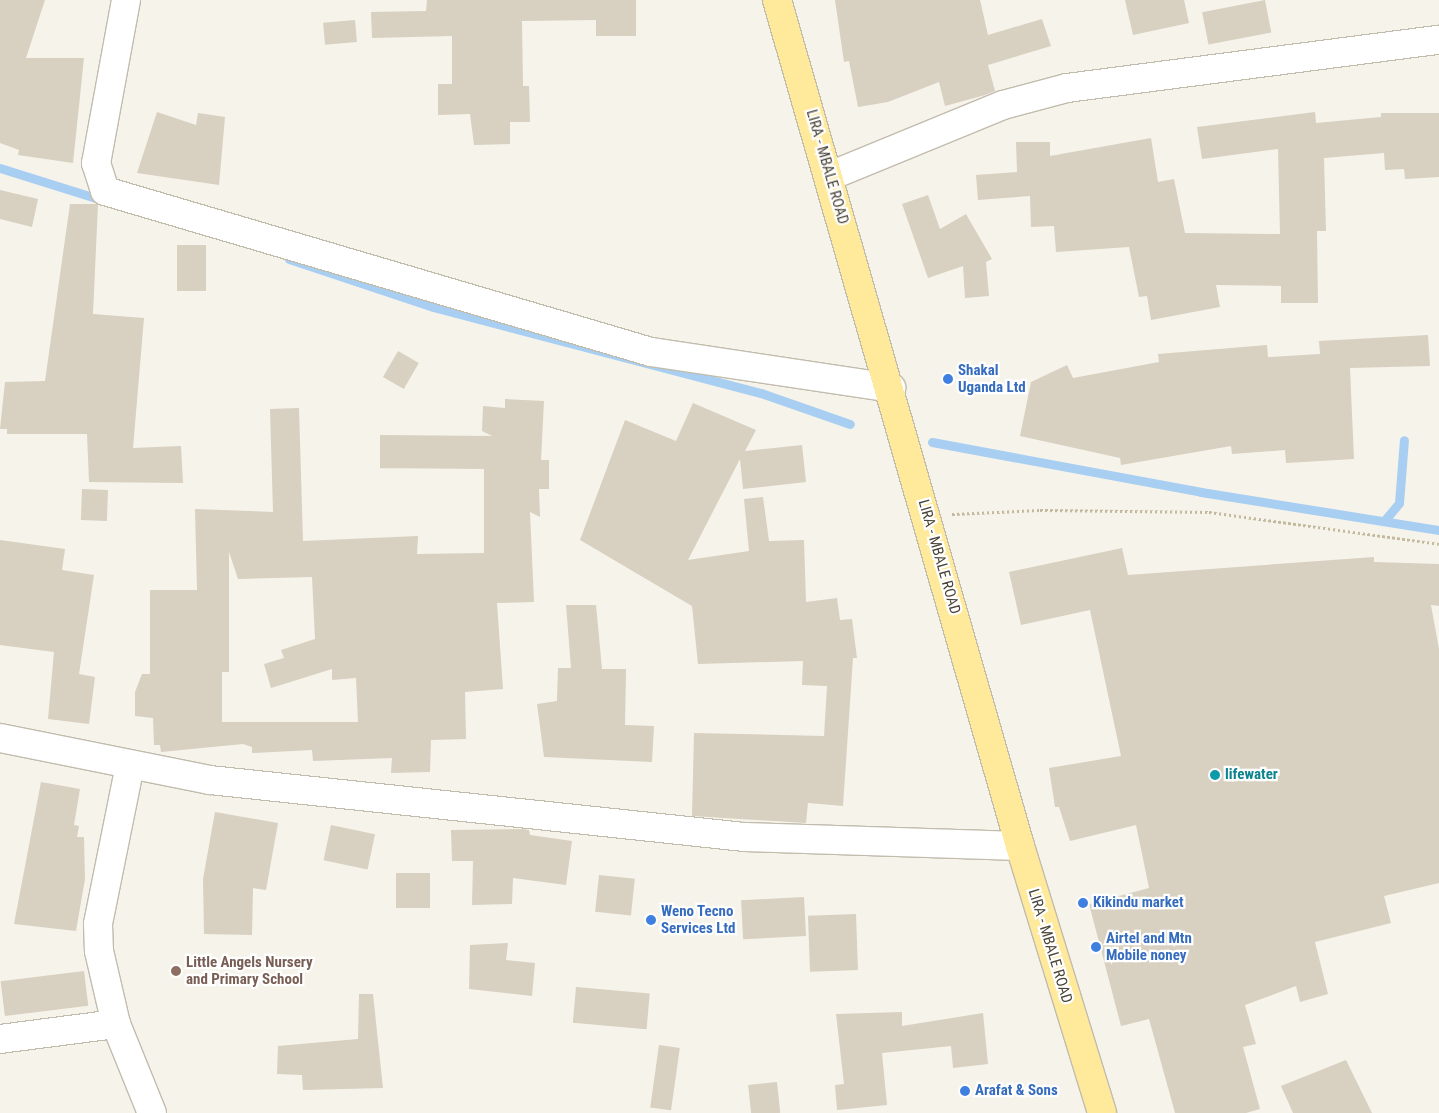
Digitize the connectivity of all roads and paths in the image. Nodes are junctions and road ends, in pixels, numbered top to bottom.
1 (126, 0) edge
2 (777, 0) edge
3 (1439, 40) edge
4 (830, 176) junction
5 (891, 388) junction
6 (928, 516) junction
7 (1439, 544) edge
8 (0, 738) edge
9 (130, 765) junction
10 (1020, 846) junction
11 (116, 1024) junction
12 (0, 1039) edge
13 (152, 1113) edge
14 (1102, 1113) edge

1 - 5 street
2 - 4 main road, LIRA - MBALE ROAD
3 - 4 street
4 - 5 main road, LIRA - MBALE ROAD
5 - 6 main road, LIRA - MBALE ROAD
6 - 7 path
6 - 10 main road, LIRA - MBALE ROAD
8 - 9 street
9 - 10 street
9 - 11 street
10 - 14 main road, LIRA - MBALE ROAD
11 - 12 street
11 - 13 street

